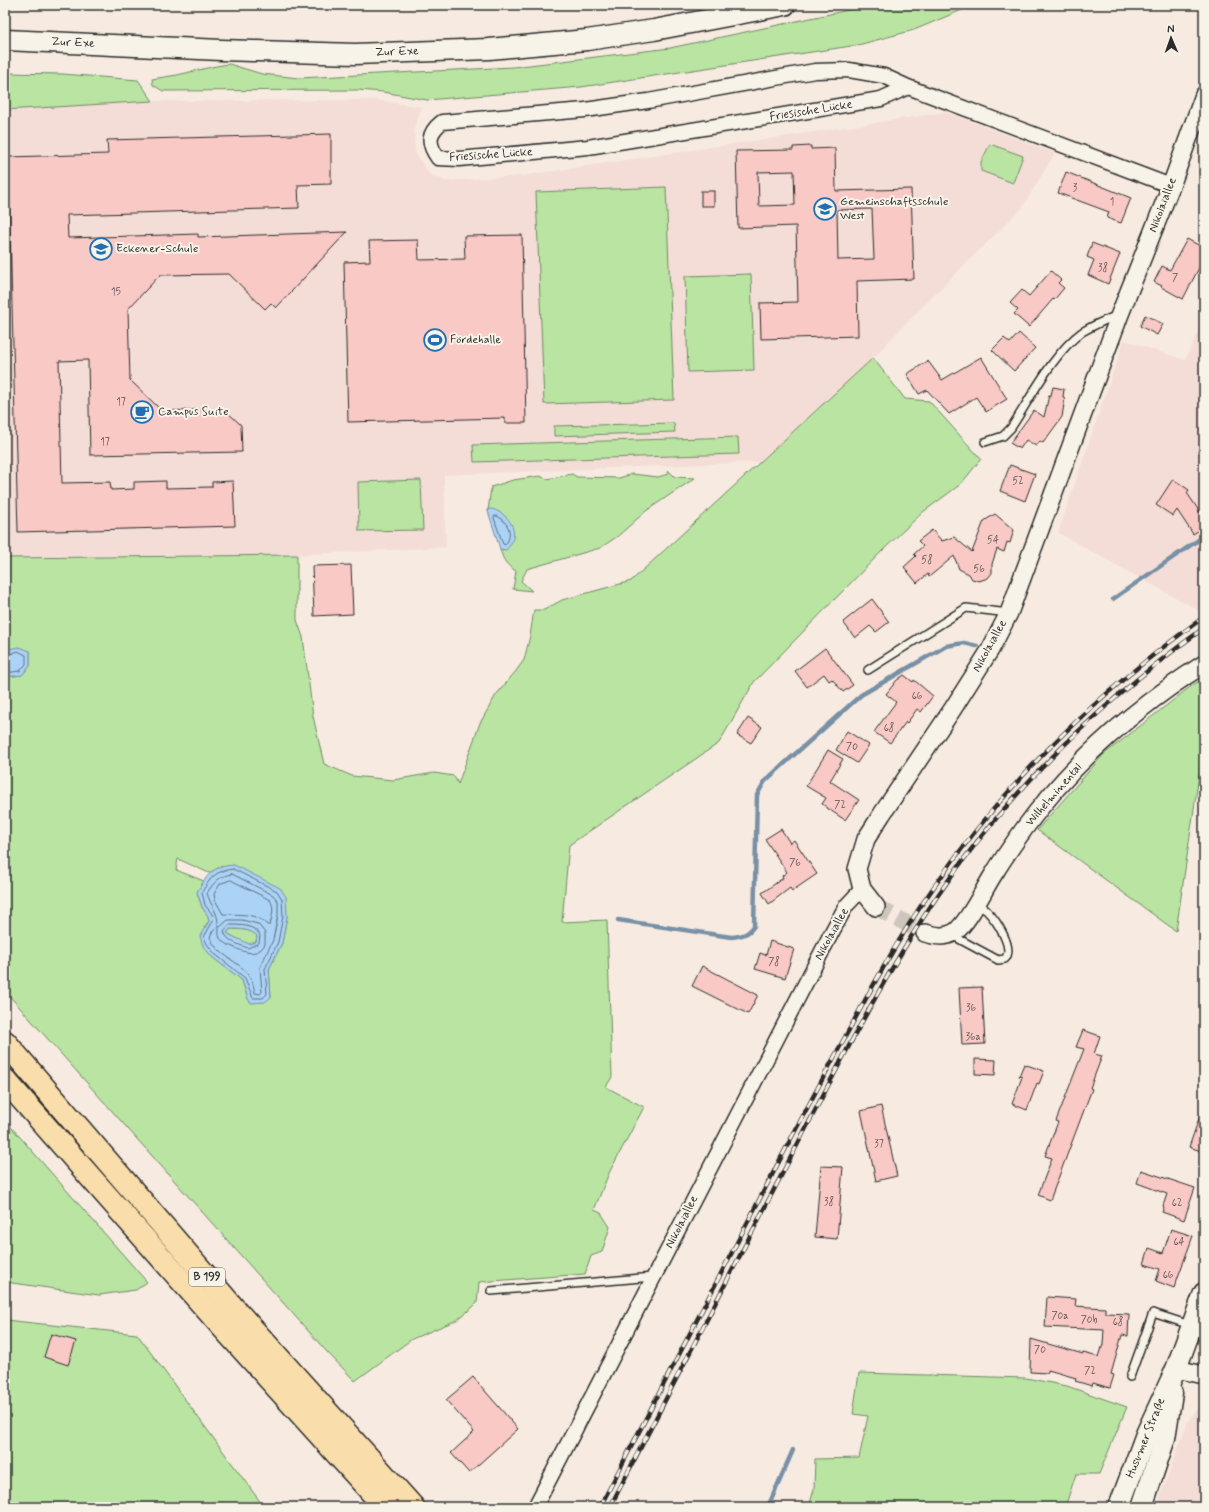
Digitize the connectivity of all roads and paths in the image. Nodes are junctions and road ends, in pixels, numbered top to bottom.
1 (785, 5) edge
2 (5, 40) edge
3 (908, 87) junction
4 (1204, 95) edge
5 (1171, 186) junction
6 (1120, 314) junction
7 (985, 442) dead end
8 (1009, 613) junction
9 (1204, 664) edge
10 (868, 670) dead end
11 (862, 889) junction
12 (976, 904) junction
13 (876, 907) tunnel mouth
14 (925, 933) tunnel mouth
15 (954, 933) junction
16 (5, 1042) edge
17 (5, 1080) edge
18 (653, 1277) junction
19 (491, 1291) dead end
20 (1204, 1293) edge
21 (1192, 1326) junction
22 (1176, 1369) junction
23 (1204, 1375) edge
24 (1130, 1377) dead end
25 (385, 1507) edge
26 (413, 1507) edge
27 (535, 1507) edge
28 (1119, 1507) edge
29 (1142, 1507) edge

1 - 2 main road, Zur Exe
3 - 3 street, Friesische Lücke
3 - 5 street, Friesische Lücke
4 - 5 street, Nikolaiallee
5 - 6 street, Nikolaiallee
6 - 7 lane
6 - 8 street, Nikolaiallee
8 - 10 lane
8 - 11 street, Nikolaiallee
9 - 12 street, Wilhelminental
11 - 13 street
11 - 18 street, Nikolaiallee
12 - 15 street, Wilhelminental
12 - 15 lane
14 - 15 street
16 - 26 highway, B 199
17 - 25 highway, B 199
18 - 19 lane
18 - 27 street, Nikolaiallee
20 - 21 main road, Husumer Straße
21 - 22 main road, Husumer Straße
21 - 24 lane
22 - 23 street
22 - 28 main road, Husumer Straße
22 - 29 main road, Husumer Straße

